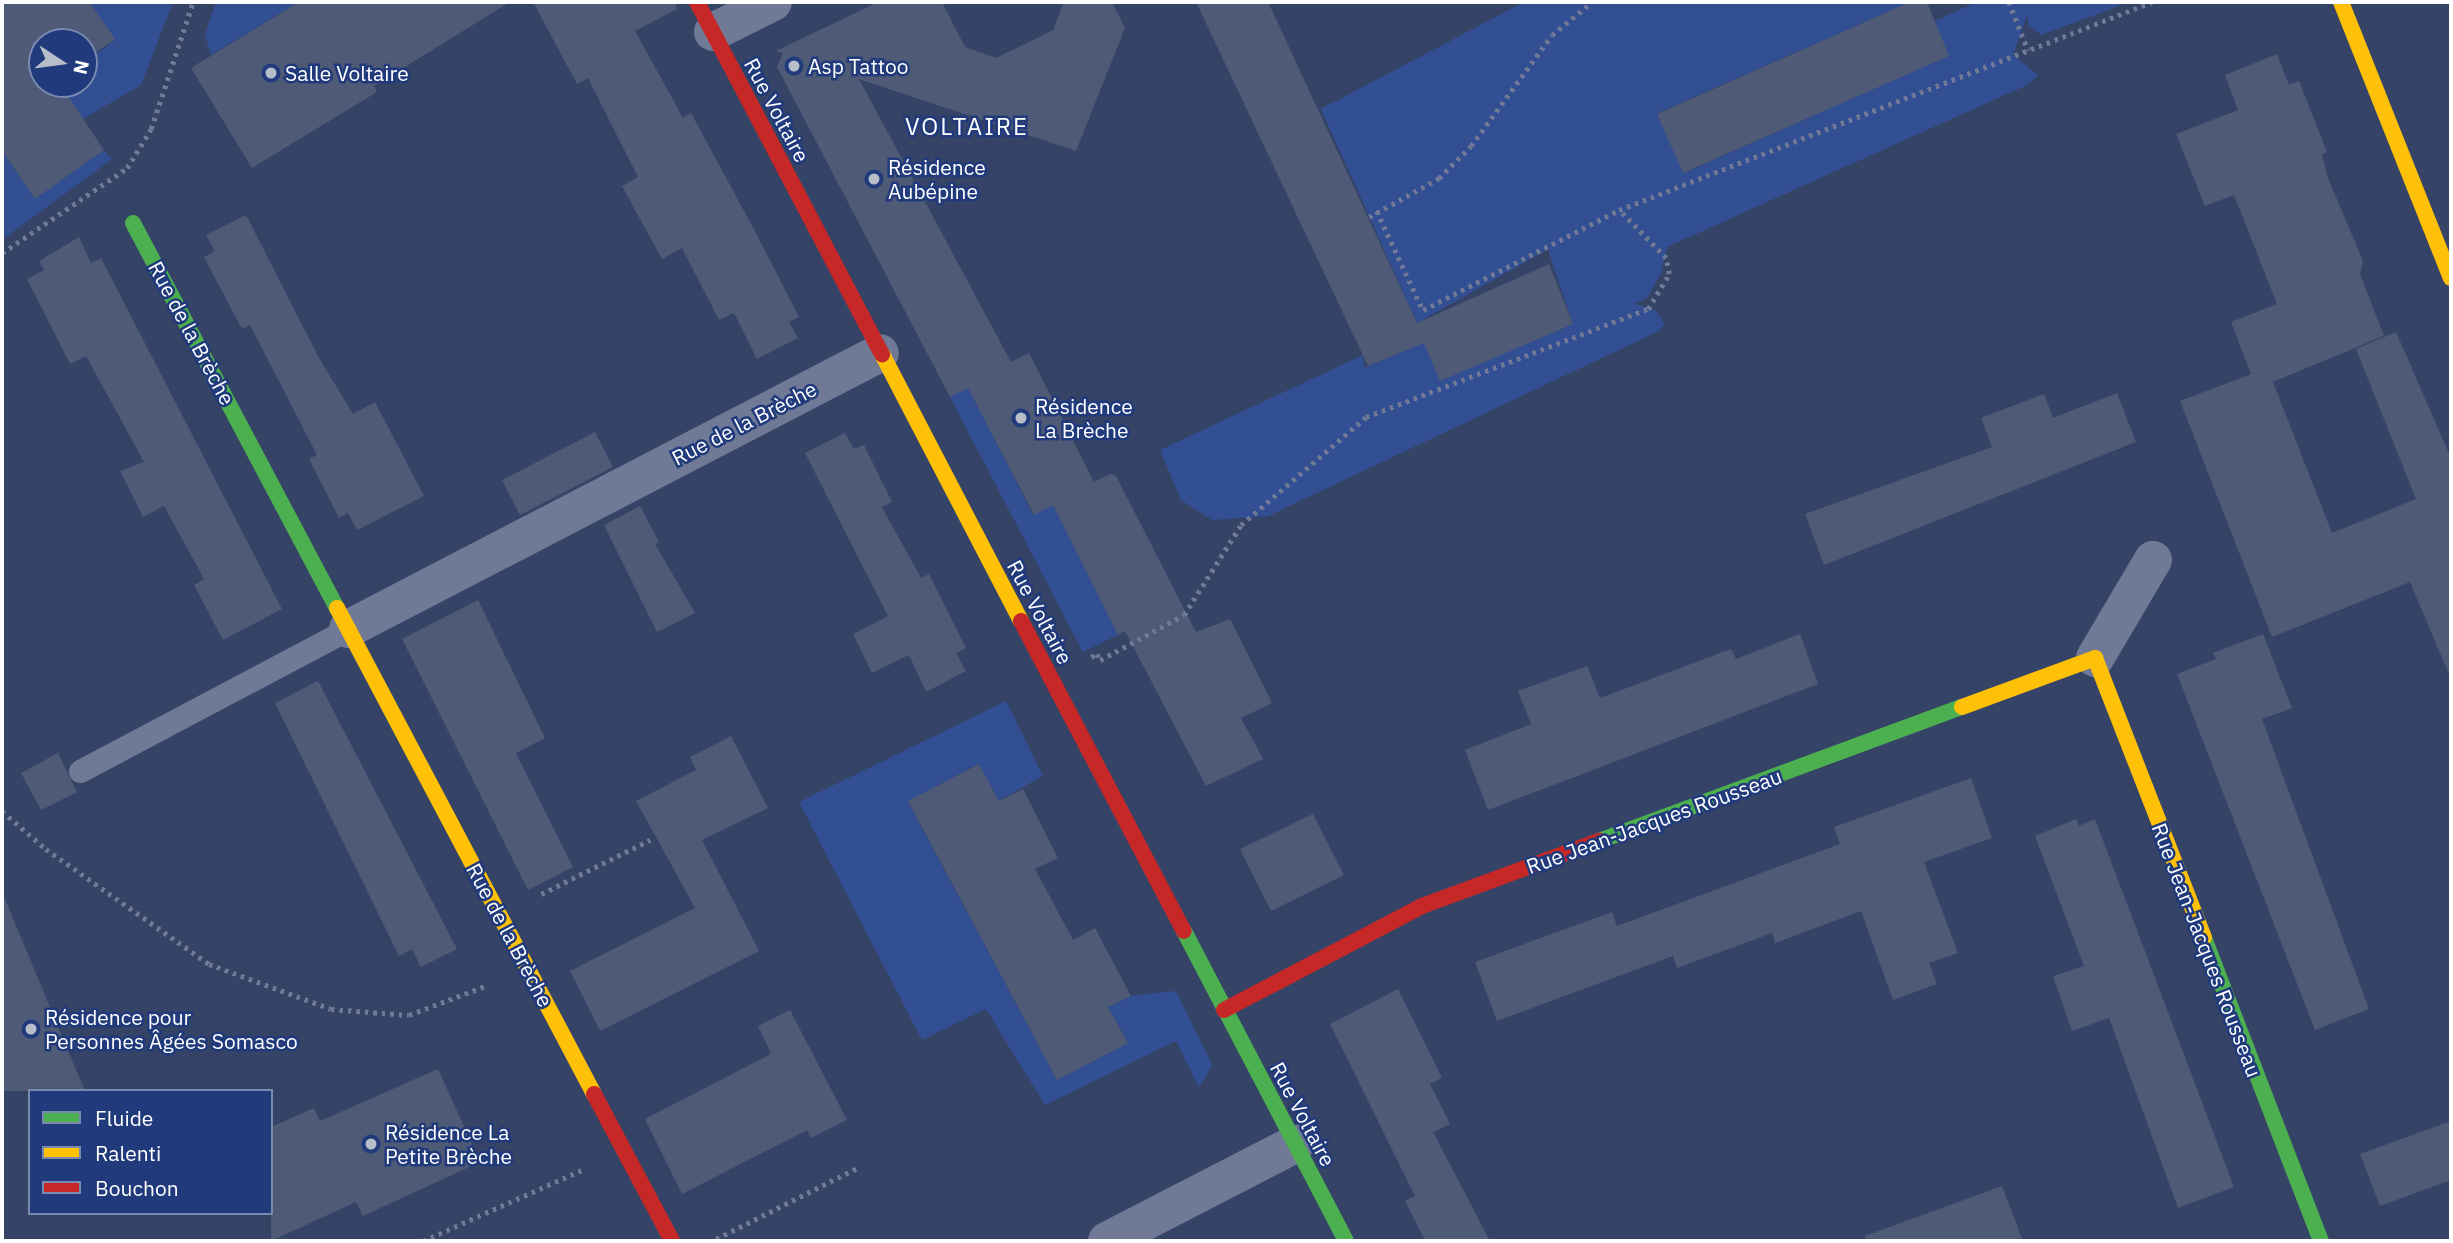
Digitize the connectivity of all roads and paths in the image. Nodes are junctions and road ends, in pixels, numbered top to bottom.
1 (193, 2) edge
2 (773, 2) edge
3 (1592, 2) edge
4 (2009, 2) edge
5 (2152, 2) edge
6 (2342, 2) edge
7 (705, 17) edge
8 (2028, 50) junction
9 (1619, 210) junction
10 (1377, 211) junction
11 (1369, 216) dead end
12 (133, 223) dead end
13 (2, 253) edge
14 (2451, 278) edge
15 (880, 353) junction
16 (2153, 560) dead end
17 (348, 629) junction
18 (2095, 658) junction
19 (1052, 679) junction
20 (80, 771) dead end
21 (2, 811) edge
22 (650, 840) dead end
23 (499, 915) junction
24 (528, 969) junction
25 (1224, 1010) junction
26 (1295, 1144) junction
27 (624, 1152) junction
28 (859, 1167) dead end
29 (423, 1241) edge
30 (672, 1241) edge
31 (713, 1241) edge
32 (1107, 1241) edge
33 (1346, 1241) edge
34 (2321, 1241) edge

1 - 13 path
2 - 7 street
3 - 10 path
4 - 8 path
5 - 8 path
6 - 14 street
7 - 15 street, Rue Voltaire
8 - 9 path
9 - 10 path
9 - 19 path
10 - 11 path
12 - 17 street, Rue de la Brèche
15 - 17 street, Rue de la Brèche
15 - 19 street, Rue Voltaire
16 - 18 street
17 - 20 lane
17 - 23 street, Rue de la Brèche
18 - 25 street, Rue Jean-Jacques Rousseau
18 - 34 street, Rue Jean-Jacques Rousseau
19 - 25 street, Rue Voltaire
21 - 24 path
22 - 23 path
23 - 24 street, Rue de la Brèche
24 - 27 street, Rue de la Brèche
25 - 26 street, Rue Voltaire
26 - 32 street
26 - 33 street, Rue Voltaire
27 - 29 path
27 - 30 street, Rue de la Brèche
28 - 31 path

